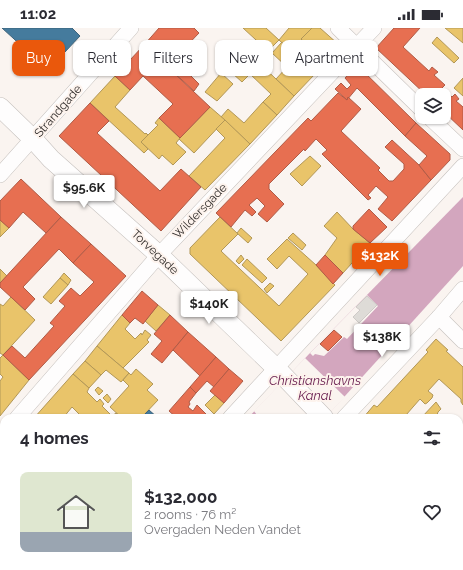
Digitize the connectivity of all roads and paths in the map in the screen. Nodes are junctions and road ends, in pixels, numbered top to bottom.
1 (131, 28) edge
2 (338, 28) edge
3 (374, 28) edge
4 (351, 40) edge
5 (363, 40) edge
6 (378, 66) edge
7 (329, 76) edge
8 (415, 103) edge
9 (0, 107) edge
10 (436, 124) edge
11 (33, 139) junction
12 (463, 149) edge
13 (463, 166) edge
14 (0, 176) edge
15 (159, 255) junction
16 (463, 289) edge
17 (439, 317) junction
18 (463, 340) edge
19 (278, 371) junction
20 (20, 414) edge
21 (234, 414) edge
22 (320, 414) edge
23 (348, 414) edge

1 - 11 street, Strandgade
2 - 4 street
3 - 5 street, Wildersgade
6 - 8 street
7 - 15 street, Wildersgade
9 - 11 street, Torvegade
10 - 12 street
11 - 14 street, Strandgade
11 - 15 street, Torvegade
13 - 19 street
15 - 19 street, Torvegade
15 - 20 street, Wildersgade
16 - 17 street
17 - 18 street
17 - 23 street
19 - 21 street
19 - 22 street, Torvegade

